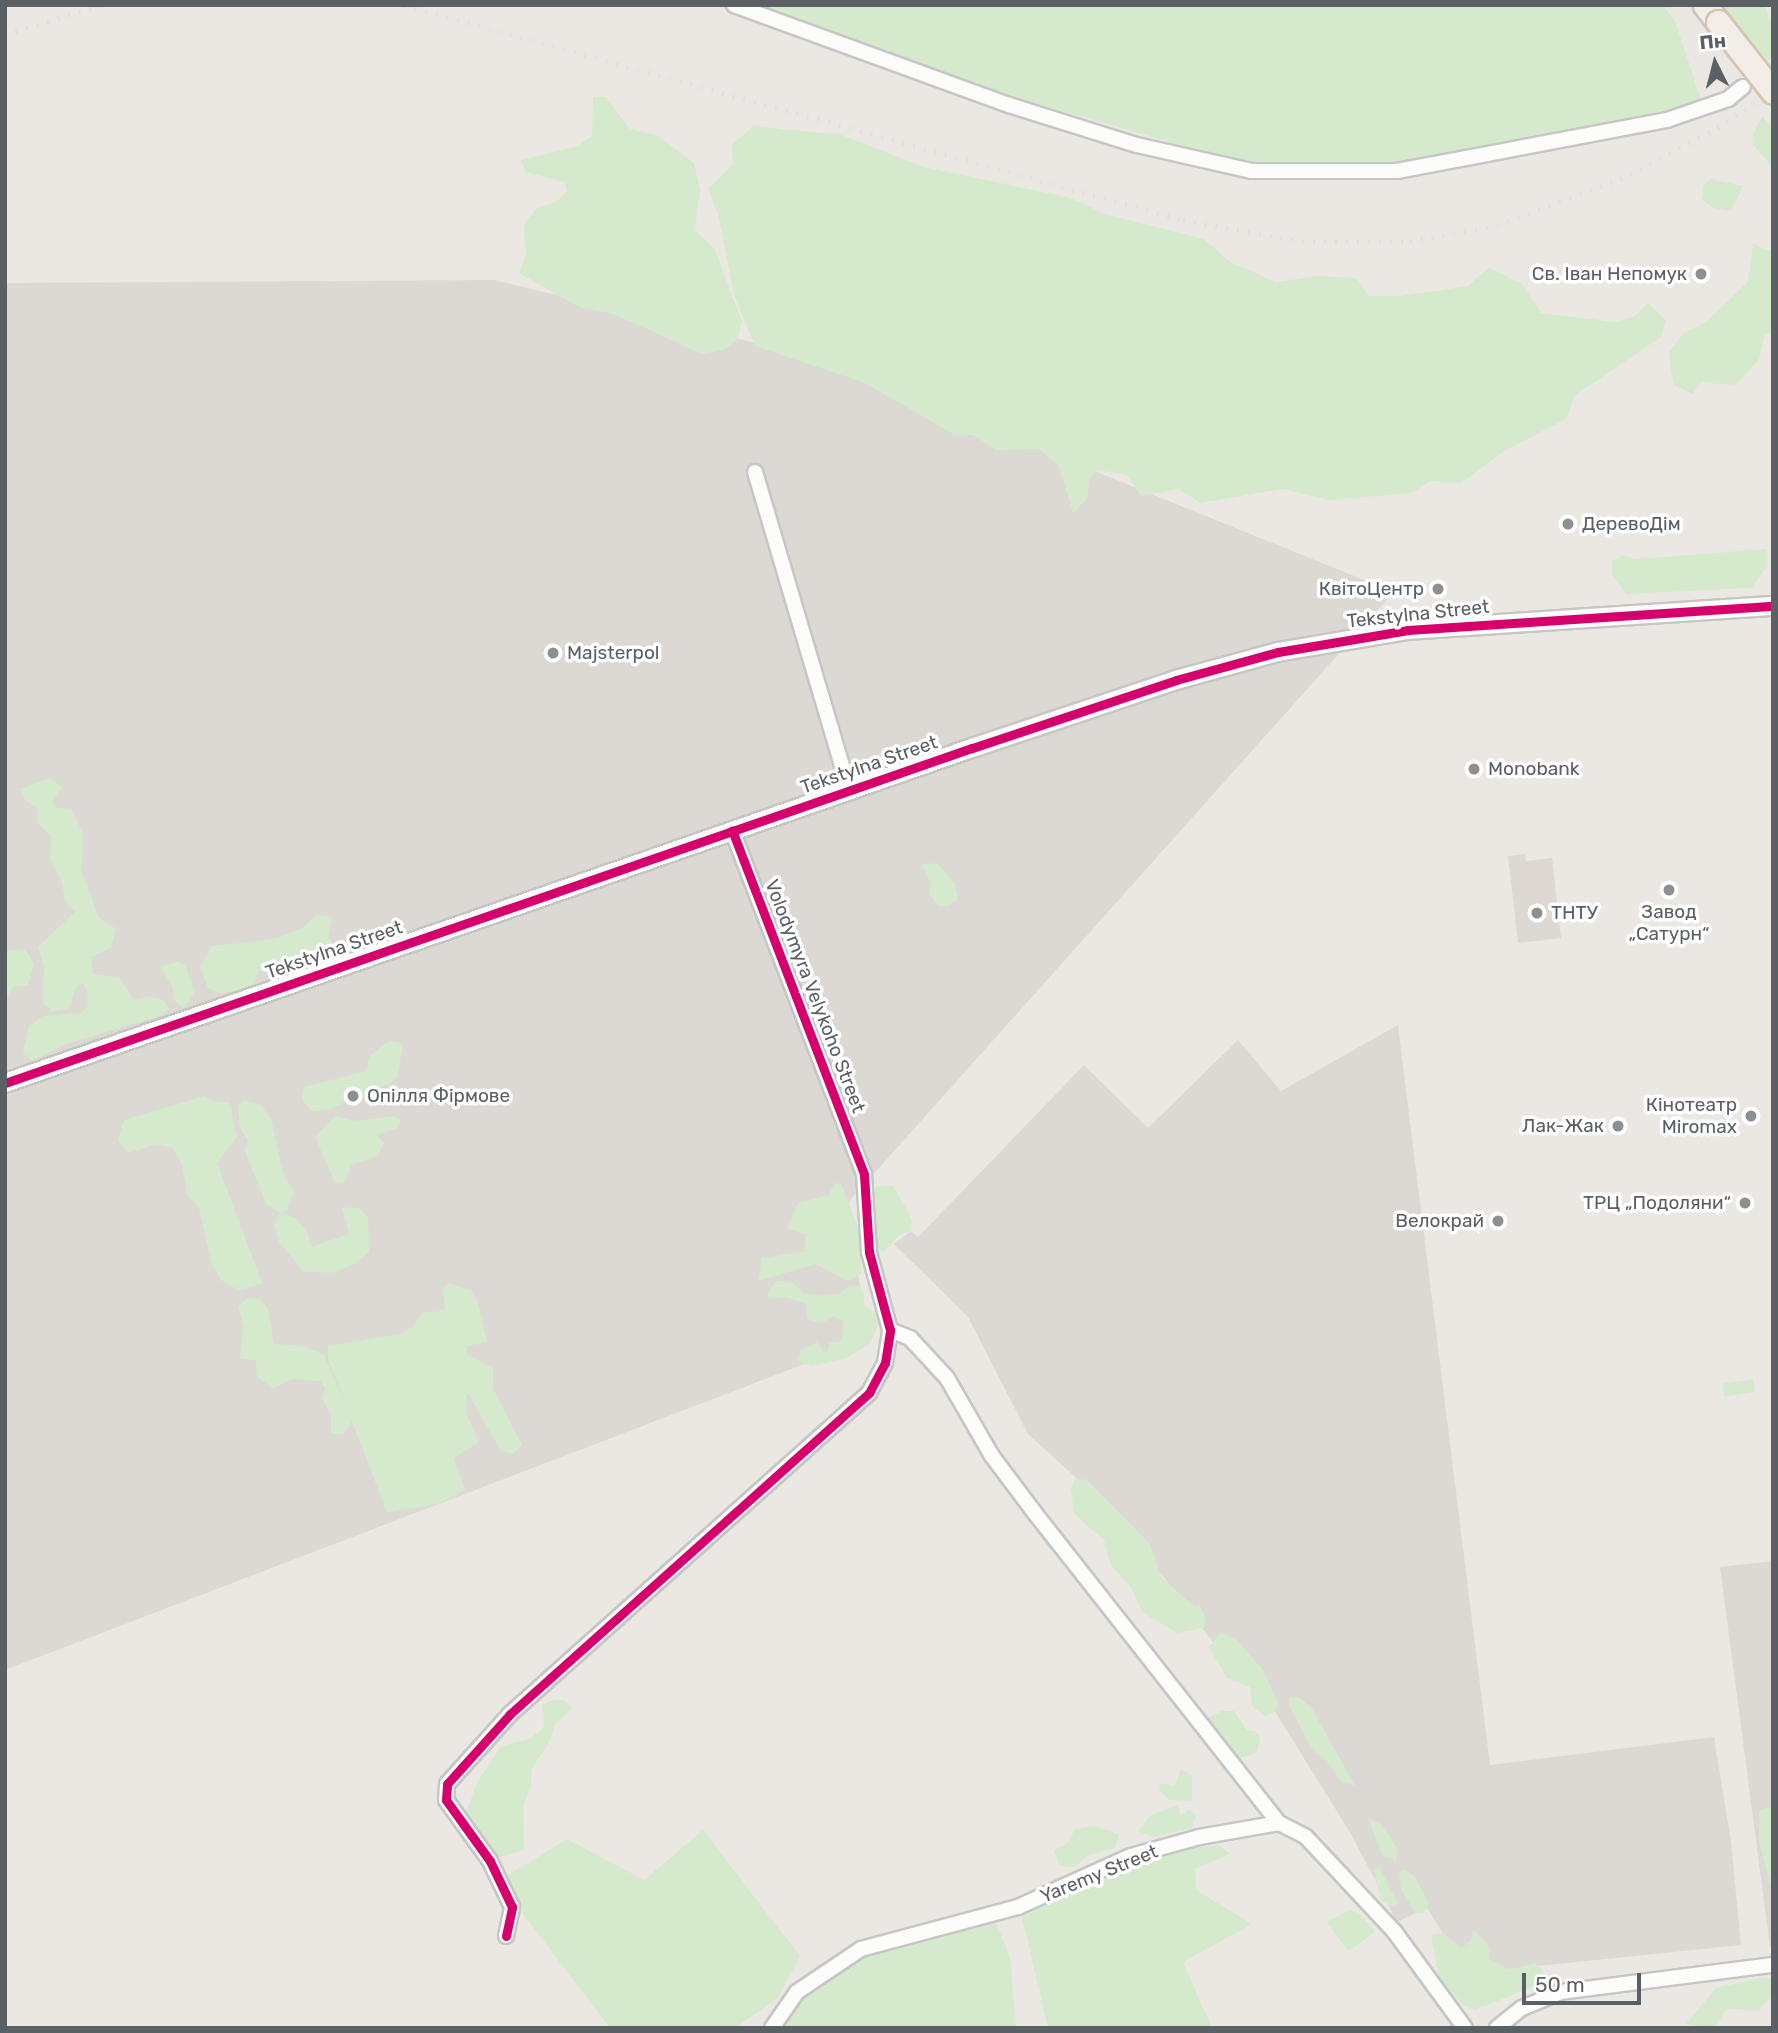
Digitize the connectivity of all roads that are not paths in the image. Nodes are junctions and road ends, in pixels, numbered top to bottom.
1 (734, 5) edge
2 (1711, 13) edge
3 (1743, 87) dead end
4 (1773, 92) edge
5 (755, 472) dead end
6 (1773, 606) edge
7 (849, 789) junction
8 (732, 831) junction
9 (5, 1083) edge
10 (890, 1330) junction
11 (1279, 1824) junction
12 (506, 1936) dead end
13 (1773, 1965) edge
14 (772, 2028) edge
15 (1465, 2028) edge
16 (1497, 2028) edge

1 - 3 street
2 - 4 main road, bridge
5 - 7 street
6 - 7 street, Tekstylna Street
7 - 8 street, Tekstylna Street
8 - 9 street, Tekstylna Street
8 - 10 street, Volodymyra Velykoho Street
10 - 11 street
10 - 12 street
11 - 14 street, Yaremy Street
11 - 15 street
13 - 16 street

